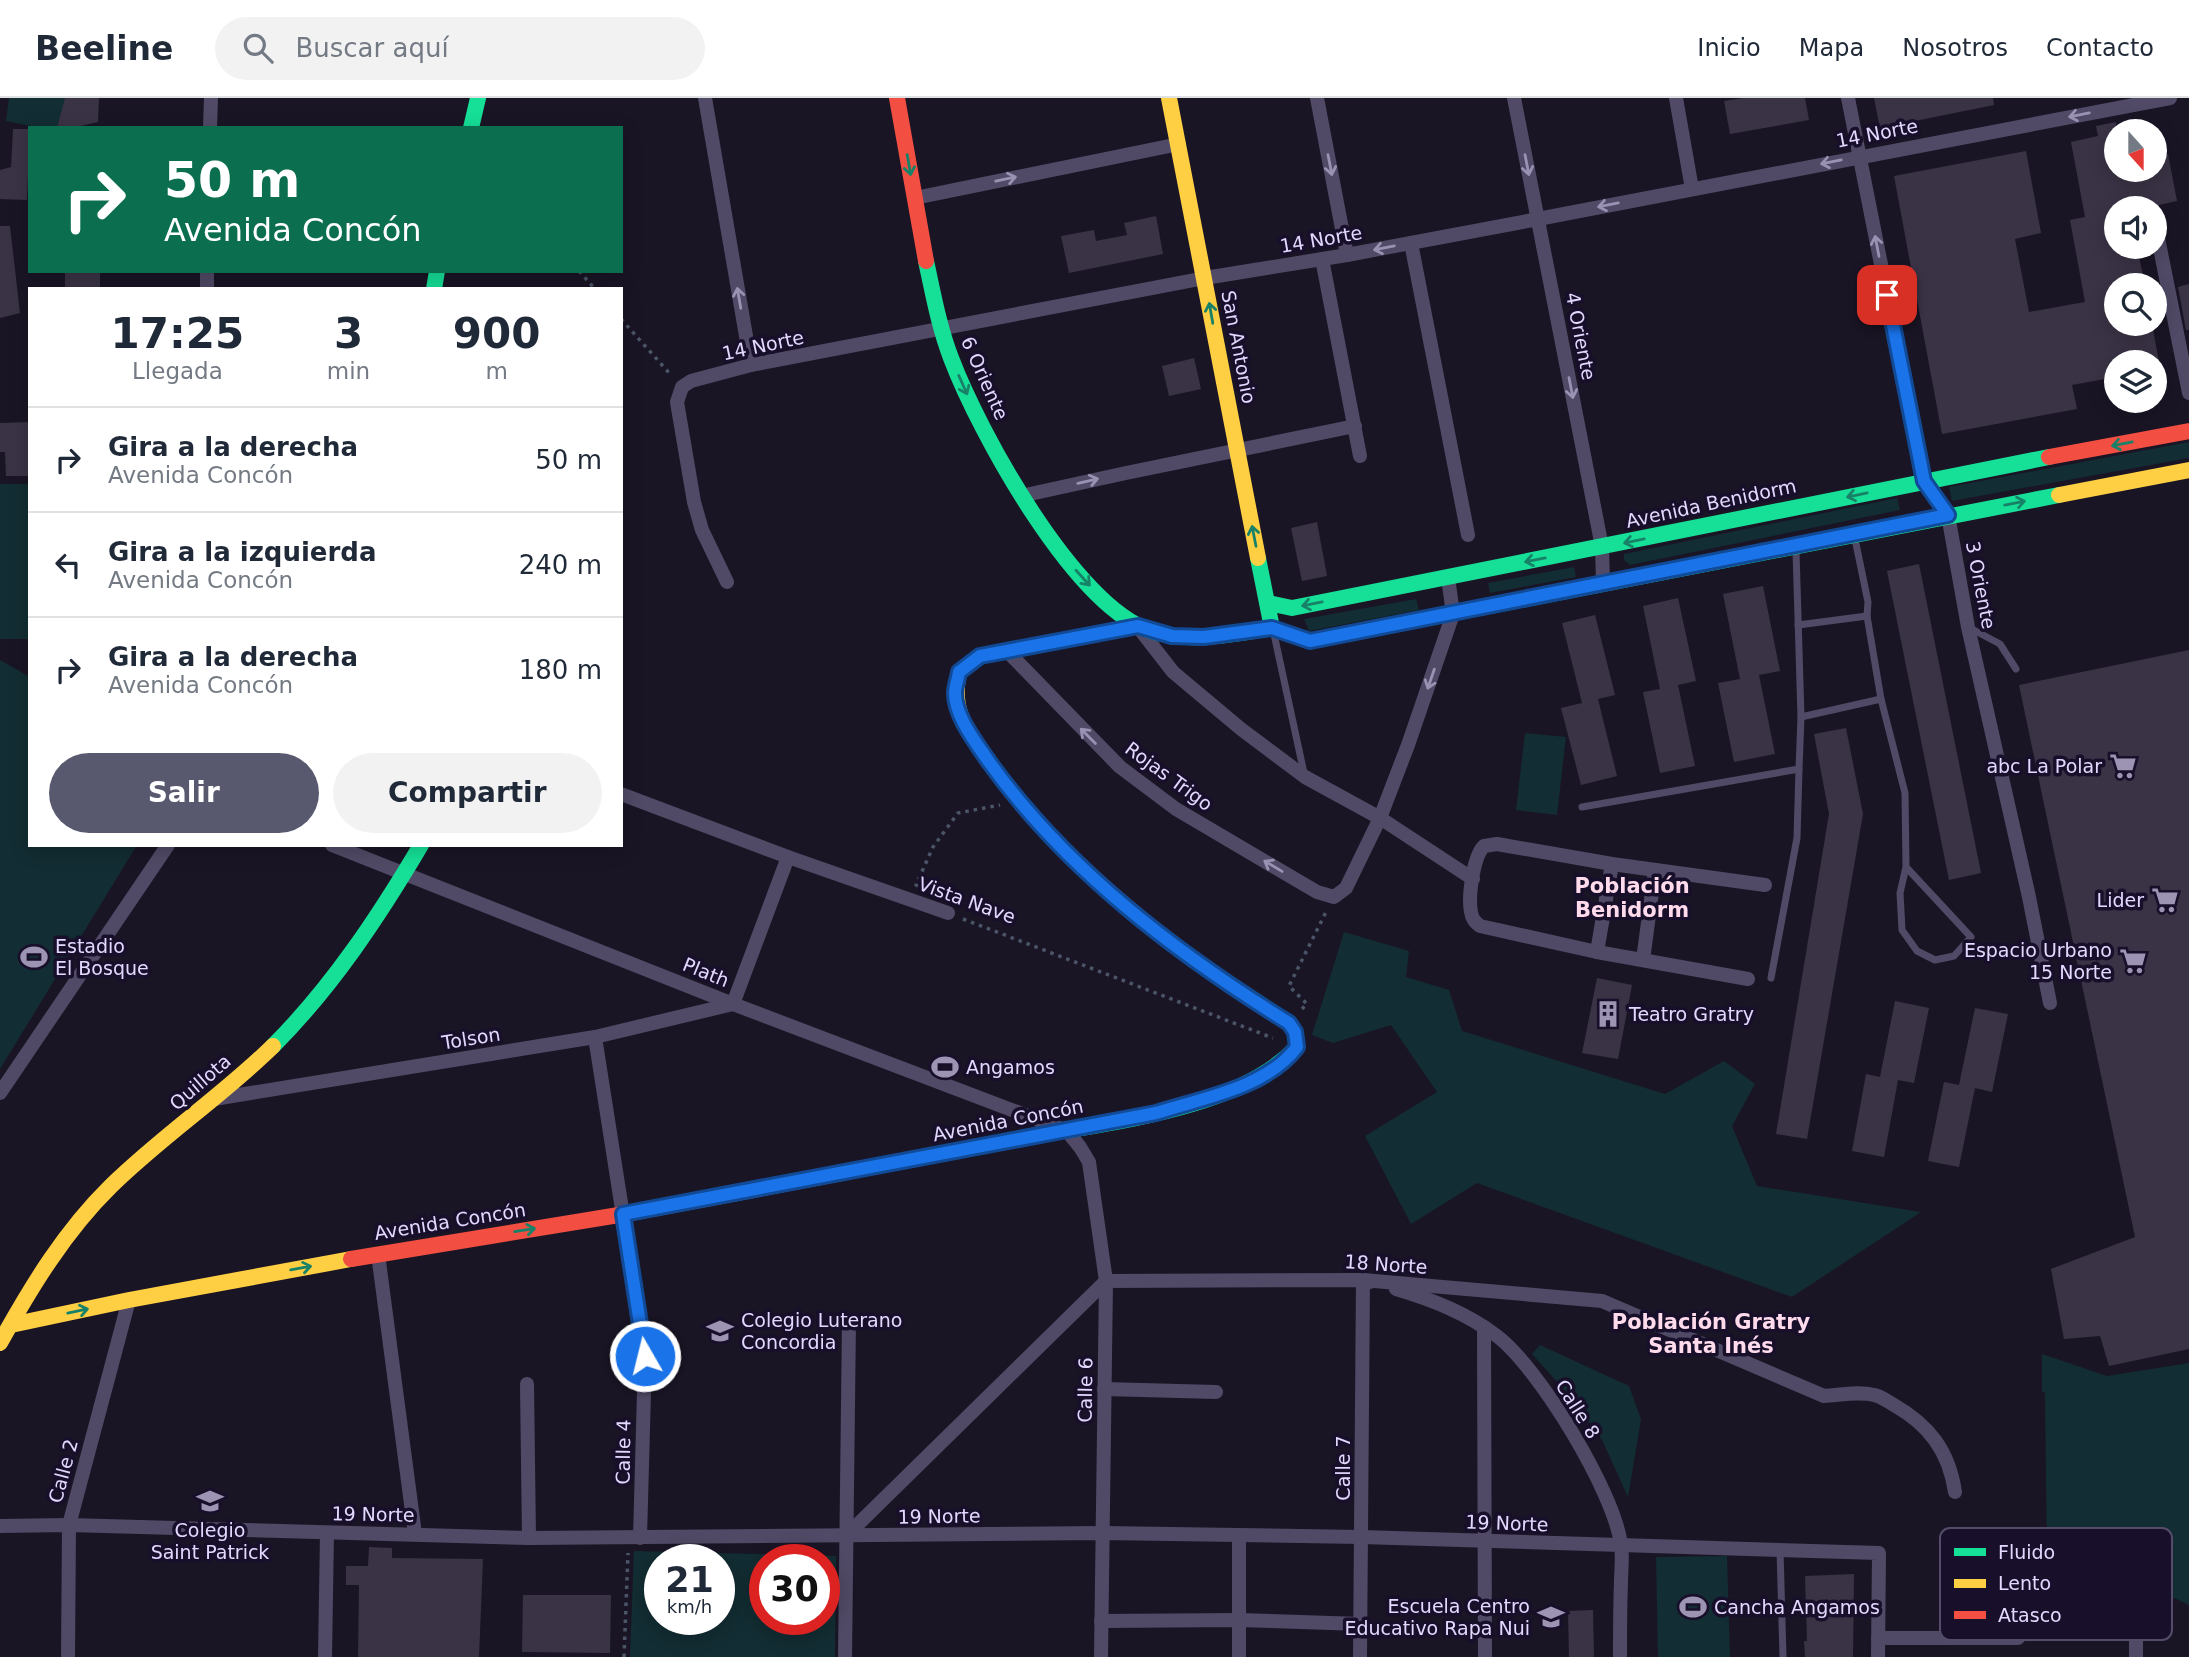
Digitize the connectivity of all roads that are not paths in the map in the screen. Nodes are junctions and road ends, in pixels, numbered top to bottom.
1 (211, 98) edge
2 (478, 98) edge
3 (705, 98) edge
4 (897, 98) edge
5 (1169, 98) edge
6 (1317, 98) edge
7 (1514, 98) edge
8 (1676, 98) edge
9 (1848, 98) edge
10 (2170, 98) edge
11 (210, 126) edge
12 (471, 126) edge
13 (1179, 144) junction
14 (1860, 156) junction
15 (1692, 189) junction
16 (915, 198) junction
17 (1538, 219) junction
18 (1411, 243) junction
19 (1347, 255) junction
20 (1322, 259) junction
21 (2162, 259) edge
22 (1205, 278) junction
23 (942, 329) junction
24 (751, 365) junction
25 (2189, 393) edge
26 (1355, 426) junction
27 (2189, 432) edge
28 (1237, 450) junction
29 (1360, 456) dead end
30 (2189, 470) edge
31 (1924, 481) junction
32 (1021, 496) junction
33 (1948, 515) junction
34 (1468, 535) dead end
35 (1854, 535) junction
36 (1797, 546) junction
37 (1602, 547) junction
38 (1448, 577) junction
39 (727, 582) dead end
40 (1603, 583) junction
41 (1268, 603) junction
42 (1453, 614) junction
43 (1867, 616) junction
44 (1798, 625) junction
45 (1138, 626) junction
46 (1968, 627) junction
47 (1272, 628) junction
48 (1007, 651) junction
49 (2016, 669) dead end
50 (1881, 699) junction
51 (1801, 717) junction
52 (1799, 769) junction
53 (1305, 777) junction
54 (623, 795) edge
55 (1581, 807) dead end
56 (1380, 818) junction
57 (166, 847) edge
58 (337, 847) edge
59 (420, 847) edge
60 (788, 857) junction
61 (1612, 864) junction
62 (1906, 867) junction
63 (1656, 870) junction
64 (405, 873) junction
65 (1473, 879) junction
66 (1765, 886) dead end
67 (948, 913) road end
68 (1597, 952) junction
69 (1643, 960) junction
70 (1770, 978) dead end
71 (1748, 979) dead end
72 (2049, 1003) dead end
73 (733, 1004) junction
74 (594, 1037) junction
75 (0, 1093) edge
76 (213, 1100) junction
77 (1067, 1131) junction
78 (623, 1214) junction
79 (379, 1254) junction
80 (1363, 1280) junction
81 (1106, 1281) junction
82 (129, 1300) junction
83 (849, 1320) dead end
84 (11, 1325) junction
85 (1484, 1327) junction
86 (0, 1343) edge
87 (527, 1384) dead end
88 (1104, 1388) junction
89 (1216, 1392) dead end
90 (1955, 1492) dead end
91 (69, 1525) junction
92 (0, 1526) edge
93 (327, 1533) junction
94 (1103, 1533) junction
95 (415, 1534) junction
96 (1239, 1535) junction
97 (846, 1536) junction
98 (1361, 1537) junction
99 (528, 1538) junction
100 (640, 1538) junction
101 (1485, 1542) junction
102 (1621, 1545) junction
103 (1780, 1550) junction
104 (1239, 1620) junction
105 (1101, 1621) junction
106 (1361, 1624) junction
107 (1878, 1638) junction
108 (1940, 1638) edge
109 (68, 1657) edge
110 (325, 1657) edge
111 (845, 1657) edge
112 (1101, 1657) edge
113 (1239, 1657) edge
114 (1360, 1657) edge
115 (1485, 1657) edge
116 (1620, 1657) edge
117 (1783, 1657) edge
118 (1878, 1657) edge

1 - 11 street
2 - 12 main road
24 -> 3 street
4 -> 16 main road, 6 Oriente
5 - 13 main road, San Antonio
6 -> 19 street
7 -> 17 street, 4 Oriente
8 - 15 street
9 - 14 street, 3 Oriente
10 -> 14 street, 14 Norte
16 -> 13 street
13 - 22 main road, San Antonio
14 -> 15 street, 14 Norte
31 -> 14 street, 3 Oriente
15 -> 17 street, 14 Norte
16 - 23 main road, 6 Oriente
17 - 18 street, 14 Norte
17 -> 37 street, 4 Oriente
18 -> 19 street, 14 Norte
18 - 34 street
19 - 20 street, 14 Norte
20 - 22 street, 14 Norte
20 - 26 street
21 - 25 street
22 - 23 street, 14 Norte
28 -> 22 main road, San Antonio
23 - 24 street, 14 Norte
23 -> 32 main road, 6 Oriente
24 - 39 street, 14 Norte
26 - 28 street
26 - 29 street
27 -> 31 main road, Avenida Benidorm
32 -> 28 street
41 -> 28 main road, San Antonio
33 -> 30 main road
31 - 33 street, 3 Oriente
31 -> 37 main road, Avenida Benidorm
32 -> 45 main road, 6 Oriente
33 - 35 main road
33 - 46 street, 3 Oriente
35 - 36 main road
35 - 43 lane
36 - 40 main road
36 - 44 lane
37 -> 38 main road, Avenida Benidorm
37 - 40 street, 4 Oriente
38 -> 41 main road, Avenida Benidorm
38 - 42 street
40 - 42 main road
41 - 47 main road
42 - 47 main road
42 -> 56 street
43 - 44 lane
43 - 50 lane
44 - 51 lane
45 - 47 main road
45 - 48 main road
45 - 53 street
46 - 49 lane
46 - 72 street, 3 Oriente
47 - 53 lane
56 -> 48 street, Rojas Trigo
48 - 77 main road, Avenida Concón
50 - 51 lane
50 - 62 lane
51 - 52 lane
52 - 55 lane
52 - 70 lane
53 - 56 street
54 - 60 street, Vista Nave
56 - 65 street
57 - 75 street
58 - 64 street, Plath
59 - 64 main road, Quillota
60 - 67 street, Vista Nave
60 - 73 street
61 - 63 street
61 - 65 street
61 - 68 street
62 - 62 lane
63 - 66 street
63 - 69 street
64 - 73 street, Plath
64 - 76 main road, Quillota
65 - 68 street
68 - 69 street
69 - 71 street
73 - 74 street, Tolson
73 - 77 street, Plath
74 - 76 street, Tolson
74 - 78 street, Calle 4
76 - 84 main road, Quillota
77 - 78 main road, Avenida Concón
77 - 81 street, Calle 6
79 -> 78 main road, Avenida Concón
78 - 100 street, Calle 4
82 -> 79 main road, Avenida Concón
79 - 95 street
80 - 81 street, 18 Norte
80 - 85 street, Calle 8
80 - 90 street, 18 Norte
80 - 98 street, Calle 7
81 - 88 street, Calle 6
81 - 97 street
84 -> 82 main road, Avenida Concón
82 - 91 street, Calle 2
83 - 97 street
84 - 86 main road, Quillota
85 - 101 street
85 - 102 street, Calle 8
87 - 99 street
88 - 89 street
88 - 94 street, Calle 6
91 - 92 street, 19 Norte
91 - 93 street, 19 Norte
91 - 109 street, Calle 2
93 - 95 street, 19 Norte
93 - 110 street
94 - 96 street, 19 Norte
94 - 97 street, 19 Norte
94 - 105 street, Calle 6
95 - 99 street, 19 Norte
96 - 98 street, 19 Norte
96 - 104 street
97 - 100 street, 19 Norte
97 - 111 street
98 - 101 street, 19 Norte
98 - 106 street, Calle 7
99 - 100 street, 19 Norte
101 - 102 street, 19 Norte
101 - 115 street
102 - 103 street, 19 Norte
102 - 116 street, Calle 8
103 - 107 street, 19 Norte
103 - 117 lane
104 - 105 street
104 - 106 street
104 - 113 street
105 - 112 street, Calle 6
106 - 114 street, Calle 7
107 - 108 street
107 - 118 street

